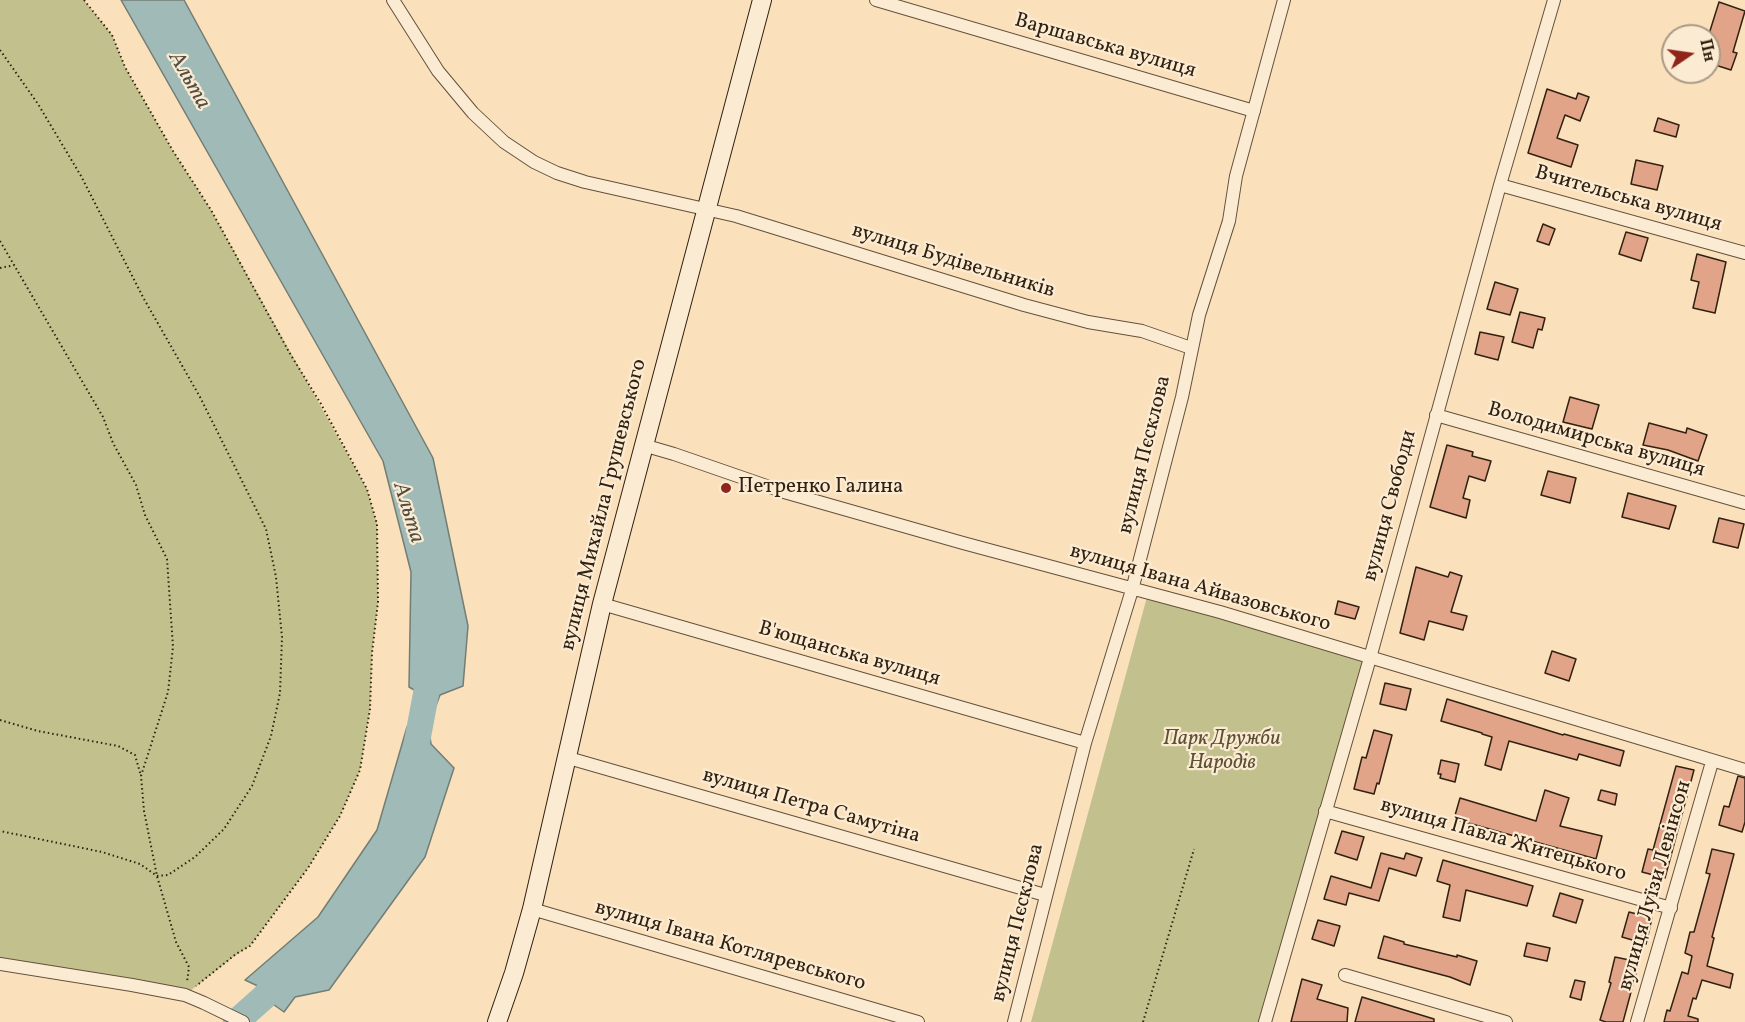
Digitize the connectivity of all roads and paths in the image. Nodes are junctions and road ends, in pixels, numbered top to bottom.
1 (84, 0) edge
2 (393, 0) edge
3 (762, 0) edge
4 (876, 0) edge
5 (1284, 0) edge
6 (1554, 0) edge
7 (0, 50) edge
8 (1254, 111) junction
9 (1500, 185) junction
10 (705, 208) junction
11 (0, 242) edge
12 (1745, 254) edge
13 (15, 265) junction
14 (0, 268) edge
15 (1191, 348) junction
16 (1436, 415) junction
17 (644, 445) junction
18 (1745, 503) edge
19 (1132, 590) junction
20 (602, 604) junction
21 (1370, 658) junction
22 (0, 720) edge
23 (1085, 743) junction
24 (565, 757) junction
25 (1712, 762) junction
26 (1745, 770) edge
27 (141, 776) junction
28 (1325, 811) junction
29 (0, 831) edge
30 (1194, 849) dead end
31 (158, 876) junction
32 (1045, 894) junction
33 (1671, 908) junction
34 (532, 909) junction
35 (0, 964) edge
36 (1345, 975) dead end
37 (185, 996) junction
38 (243, 1022) edge
39 (497, 1022) edge
40 (918, 1022) edge
41 (1014, 1022) edge
42 (1143, 1022) edge
43 (1265, 1022) edge
44 (1506, 1022) edge
45 (1637, 1022) edge

1 - 37 path
2 - 10 street, вулиця Будівельників
3 - 10 street, вулиця Михайла Грушевського
4 - 8 street, Варшавська вулиця
5 - 8 street, вулиця Пєсклова
6 - 9 street, вулиця Свободи
7 - 31 path
8 - 15 street, вулиця Пєсклова
9 - 12 street, Вчительська вулиця
9 - 16 street, вулиця Свободи
10 - 15 street, вулиця Будівельників
10 - 17 street, вулиця Михайла Грушевського
11 - 13 path
13 - 14 path
13 - 27 path
15 - 19 street, вулиця Пєсклова
16 - 18 street, Володимирська вулиця
16 - 21 street, вулиця Свободи
17 - 19 street, вулиця Івана Айвазовського
17 - 20 street, вулиця Михайла Грушевського
19 - 21 street, вулиця Івана Айвазовського
19 - 23 street, вулиця Пєсклова
20 - 23 street, В'ющанська вулиця
20 - 24 street, вулиця Михайла Грушевського
21 - 25 street, вулиця Івана Айвазовського
21 - 28 street, вулиця Свободи
22 - 27 path
23 - 32 street, вулиця Пєсклова
24 - 32 street, вулиця Петра Самутіна
24 - 34 street, вулиця Михайла Грушевського
25 - 26 street, вулиця Івана Айвазовського
25 - 33 street, вулиця Луїзи Левінсон
27 - 31 path
28 - 33 street, вулиця Павла Житецького
28 - 43 street, вулиця Свободи
29 - 31 path
30 - 42 path
31 - 37 path
32 - 41 street, вулиця Пєсклова
33 - 45 street, вулиця Луїзи Левінсон
34 - 39 street, вулиця Михайла Грушевського
34 - 40 street, вулиця Івана Котляревського
35 - 37 street
36 - 44 street
37 - 38 street

